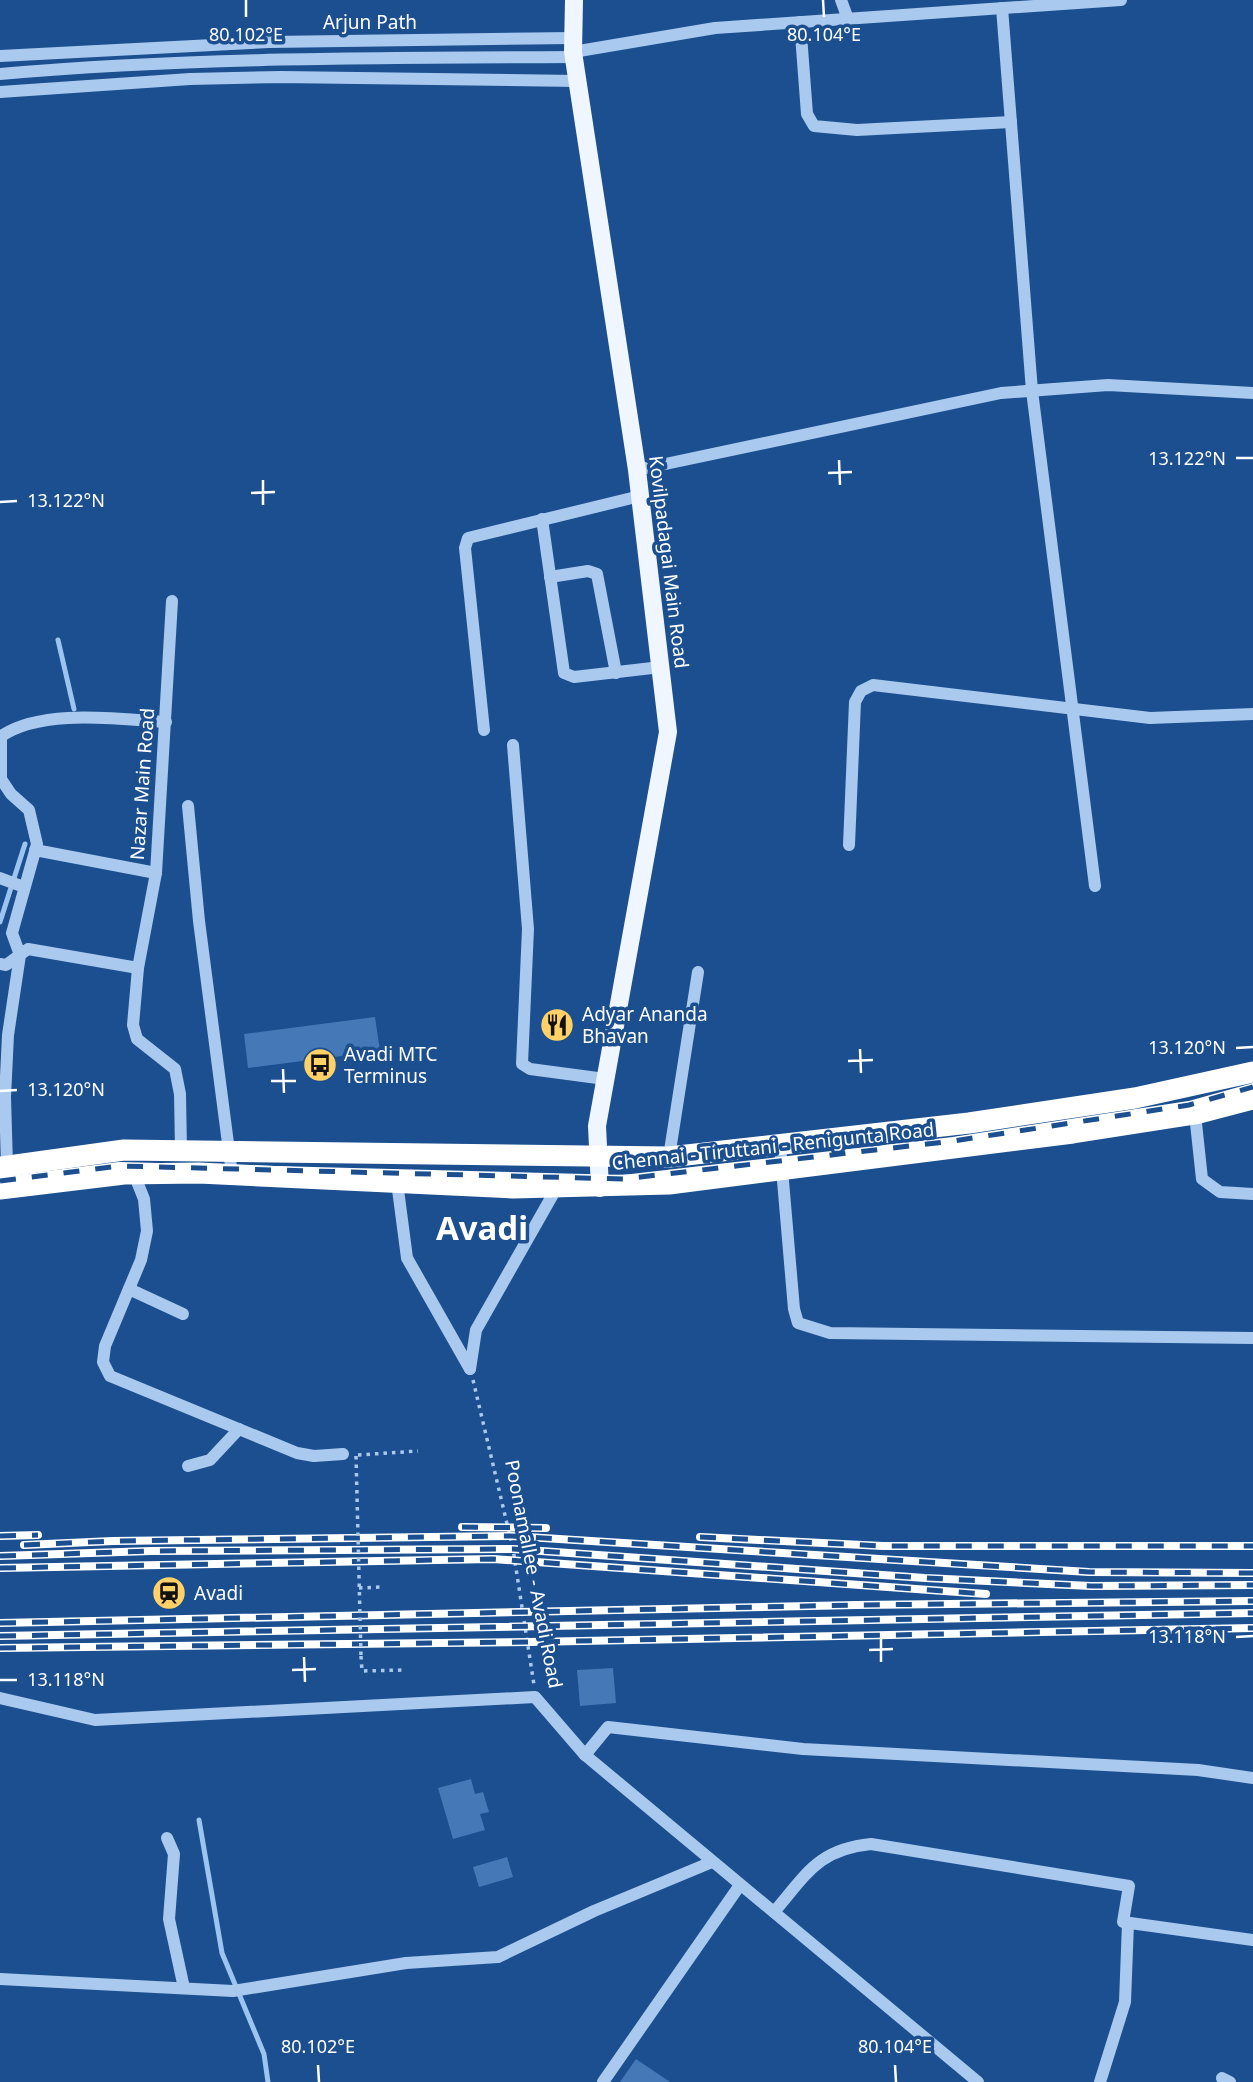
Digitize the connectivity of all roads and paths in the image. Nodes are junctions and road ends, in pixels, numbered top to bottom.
1 (574, 0) edge
2 (841, 0) edge
3 (1121, 0) edge
4 (1002, 8) junction
5 (848, 19) junction
6 (800, 22) junction
7 (573, 49) junction
8 (0, 57) edge
9 (0, 75) edge
10 (577, 81) junction
11 (0, 92) edge
12 (1011, 122) junction
13 (1032, 391) junction
14 (1253, 393) edge
15 (637, 470) junction
16 (640, 496) junction
17 (542, 519) junction
18 (550, 577) junction
19 (172, 601) dead end
20 (661, 667) junction
21 (615, 673) junction
22 (1072, 708) junction
23 (1253, 714) edge
24 (166, 722) junction
25 (484, 730) dead end
26 (0, 737) edge
27 (513, 745) dead end
28 (188, 806) dead end
29 (849, 845) dead end
30 (35, 850) junction
31 (156, 873) junction
32 (0, 878) edge
33 (20, 886) junction
34 (1095, 886) dead end
35 (24, 952) junction
36 (0, 964) edge
37 (138, 968) junction
38 (698, 972) dead end
39 (6, 1015) edge
40 (1253, 1072) edge
41 (606, 1079) junction
42 (1253, 1098) edge
43 (1195, 1114) junction
44 (780, 1146) junction
45 (181, 1150) junction
46 (230, 1150) junction
47 (597, 1157) junction
48 (669, 1157) junction
49 (4, 1167) edge
50 (782, 1169) junction
51 (134, 1174) junction
52 (232, 1174) junction
53 (397, 1182) junction
54 (600, 1188) junction
55 (0, 1189) edge
56 (556, 1189) junction
57 (1253, 1194) edge
58 (129, 1289) junction
59 (183, 1314) dead end
60 (1253, 1338) edge
61 (470, 1369) junction
62 (239, 1429) junction
63 (418, 1451) dead end
64 (350, 1455) junction
65 (188, 1466) dead end
66 (382, 1587) dead end
67 (359, 1588) junction
68 (404, 1670) dead end
69 (535, 1697) junction
70 (0, 1698) edge
71 (586, 1755) junction
72 (1253, 1778) edge
73 (167, 1838) dead end
74 (712, 1861) junction
75 (740, 1885) junction
76 (774, 1912) junction
77 (1128, 1923) junction
78 (1253, 1940) edge
79 (0, 1979) edge
80 (184, 1988) junction
81 (603, 2082) edge
82 (978, 2082) edge
83 (1100, 2082) edge

1 - 7 main road, Kovilpadagai Main Road
2 - 5 street
3 - 4 street
4 - 5 street
4 - 12 street
5 - 6 street
6 - 7 street
6 - 12 street
7 - 8 street, Arjun Path
7 - 9 street
7 - 10 main road, Kovilpadagai Main Road
10 - 11 street
10 - 15 main road, Kovilpadagai Main Road
12 - 13 street
13 - 14 street
13 - 15 street
13 - 22 street
15 - 16 main road, Kovilpadagai Main Road
16 - 17 street
16 - 20 main road, Kovilpadagai Main Road
17 - 18 street
17 - 25 street
18 - 21 street
18 - 21 street
19 - 24 street, Nazar Main Road
20 - 21 street
20 - 41 main road, Kovilpadagai Main Road
22 - 23 street
22 - 29 street
22 - 34 street
24 - 26 street
24 - 31 street, Nazar Main Road
26 - 30 street
27 - 41 street
28 - 46 street
30 - 31 street
30 - 33 street
31 - 37 street, Nazar Main Road
32 - 33 street
33 - 35 street
35 - 36 street
35 - 37 street
35 - 39 street
37 - 45 street, Nazar Main Road
38 - 48 street
39 - 49 street
40 - 44 highway, Chennai - Tiruttani - Renigunta Road
41 - 47 main road, Kovilpadagai Main Road
42 - 43 highway, Chennai - Tiruttani - Renigunta Road
43 - 50 highway, Chennai - Tiruttani - Renigunta Road
43 - 57 street
44 - 48 highway, Chennai - Tiruttani - Renigunta Road
44 - 50 street
45 - 46 highway, Chennai - Tiruttani - Renigunta Road
45 - 49 highway, Chennai - Tiruttani - Renigunta Road
46 - 47 highway, Chennai - Tiruttani - Renigunta Road
46 - 52 street
47 - 48 highway, Chennai - Tiruttani - Renigunta Road
47 - 54 main road, Kovilpadagai Main Road
50 - 54 highway, Chennai - Tiruttani - Renigunta Road
50 - 60 street
51 - 52 highway, Chennai - Tiruttani - Renigunta Road
51 - 55 highway, Chennai - Tiruttani - Renigunta Road
51 - 58 street
52 - 53 highway, Chennai - Tiruttani - Renigunta Road
53 - 56 highway, Chennai - Tiruttani - Renigunta Road
53 - 61 street
54 - 56 highway, Chennai - Tiruttani - Renigunta Road
56 - 61 street
58 - 59 street
58 - 62 street
61 - 69 path, Poonamallee - Avadi Road
62 - 64 street
62 - 65 street
63 - 64 path
64 - 67 path, bridge
66 - 67 path
67 - 68 path, bridge
69 - 70 street
69 - 71 street, Poonamallee - Avadi Road
71 - 72 street
71 - 74 street, Poonamallee - Avadi Road
73 - 80 street
74 - 75 street, Poonamallee - Avadi Road
74 - 80 street
75 - 76 street, Poonamallee - Avadi Road
75 - 81 street
76 - 77 street
76 - 82 street, Poonamallee - Avadi Road
77 - 78 street
77 - 83 street
79 - 80 street

